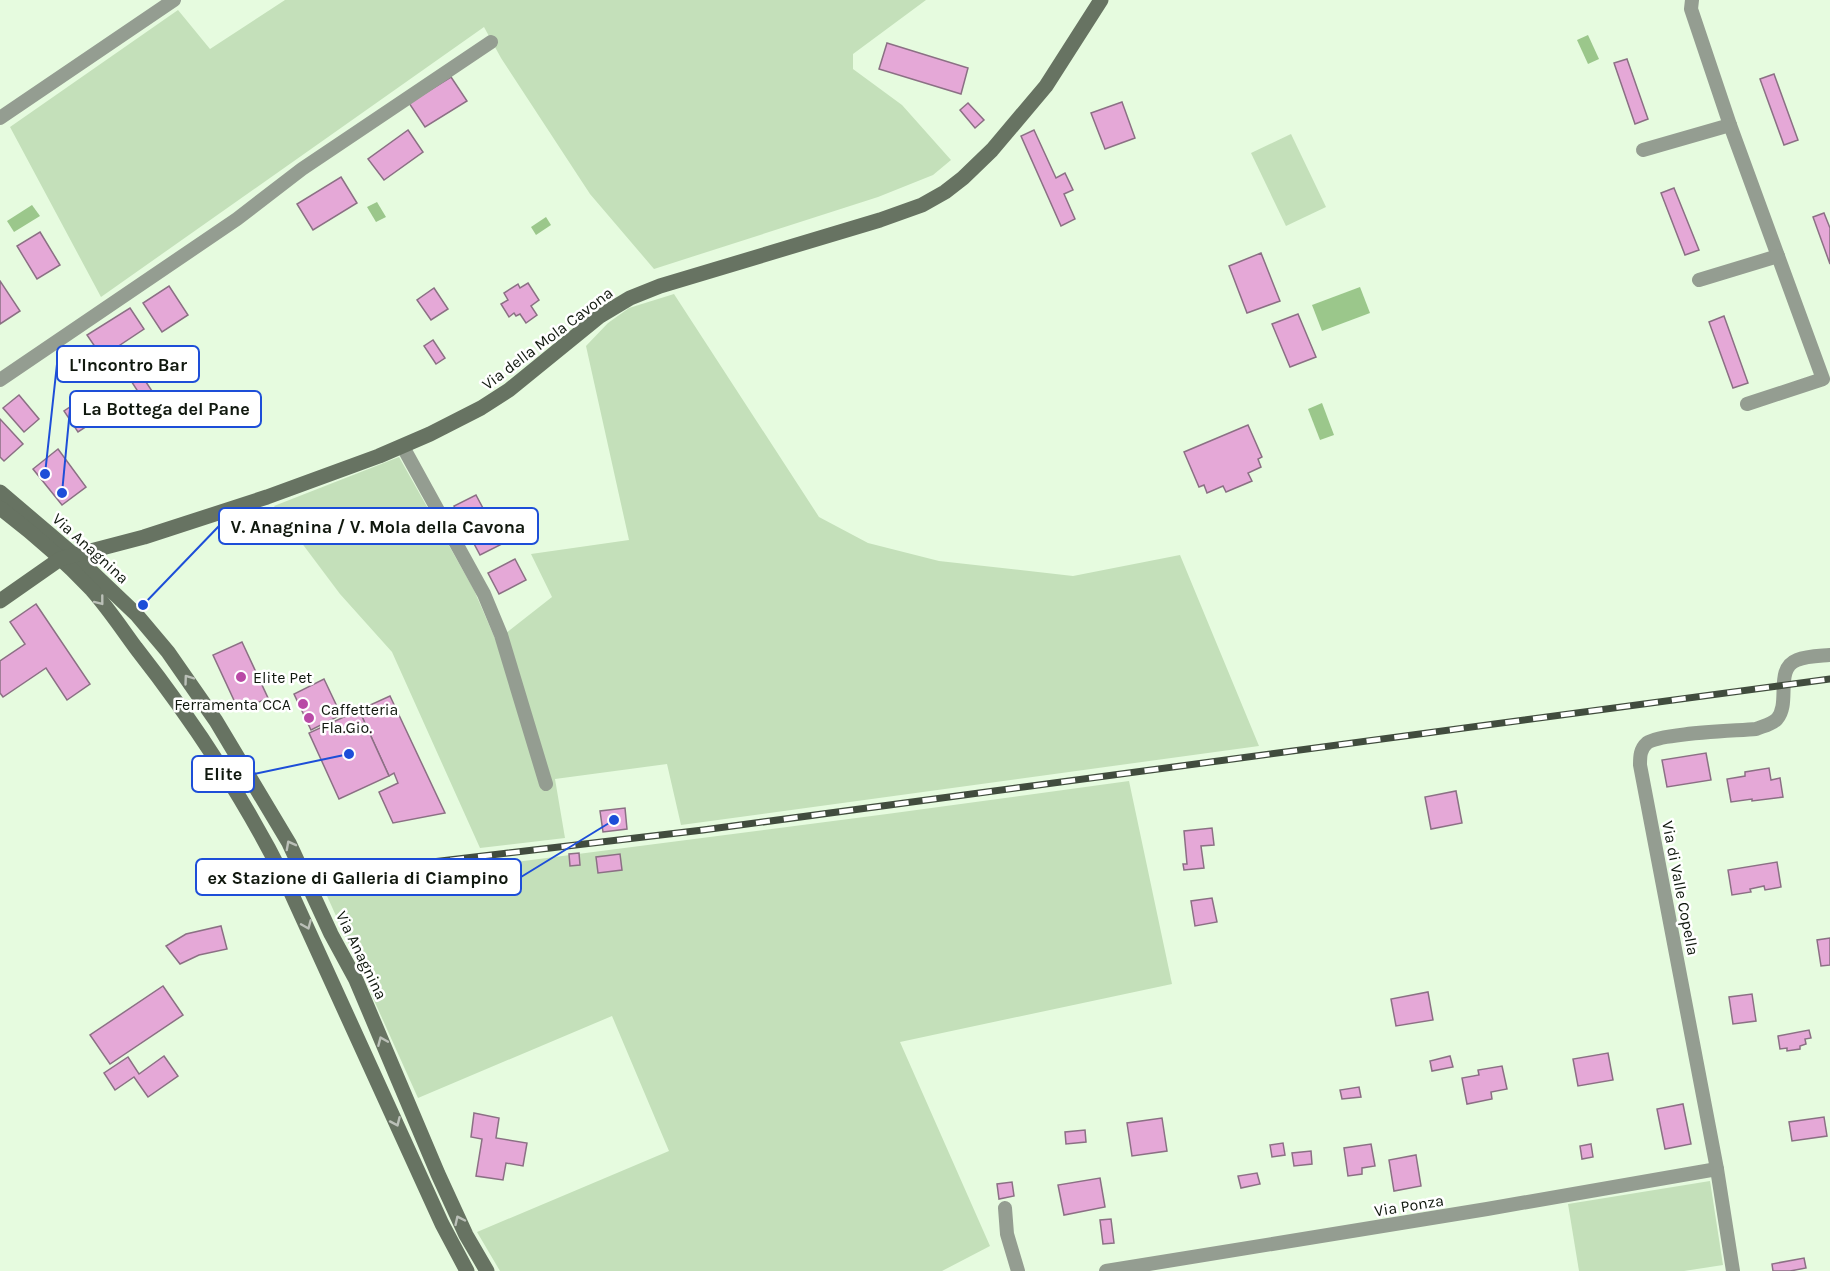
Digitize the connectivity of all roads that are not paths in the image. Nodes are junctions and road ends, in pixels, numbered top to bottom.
1 (174, 0) edge
2 (1101, 0) edge
3 (1692, 0) edge
4 (490, 42) dead end
5 (0, 118) edge
6 (1731, 125) junction
7 (1643, 150) dead end
8 (1778, 256) junction
9 (1699, 280) dead end
10 (0, 380) edge
11 (1747, 404) dead end
12 (403, 447) junction
13 (0, 492) edge
14 (0, 508) edge
15 (67, 557) junction
16 (0, 601) edge
17 (1830, 655) edge
18 (246, 770) junction
19 (229, 781) junction
20 (546, 784) dead end
21 (1717, 1169) junction
22 (1005, 1208) dead end
23 (467, 1271) edge
24 (487, 1271) edge
25 (1018, 1271) edge
26 (1106, 1271) edge
27 (1733, 1271) edge

1 - 5 street
2 - 12 main road, Via della Mola Cavona
3 - 6 street
4 - 10 street
6 - 7 street
6 - 8 street
8 - 9 street
8 - 11 street
12 - 15 main road, Via della Mola Cavona
12 - 20 street
13 - 15 main road, Via Anagnina
14 - 15 main road, Via Anagnina
15 - 16 main road
18 -> 15 main road, Via Anagnina
15 -> 19 main road, Via Anagnina
17 - 21 street, Via di Valle Copella
18 - 19 street
24 -> 18 main road, Via Anagnina
19 -> 23 main road, Via Anagnina
21 - 26 street, Via Ponza
21 - 27 street, Via di Valle Copella
22 - 25 street

